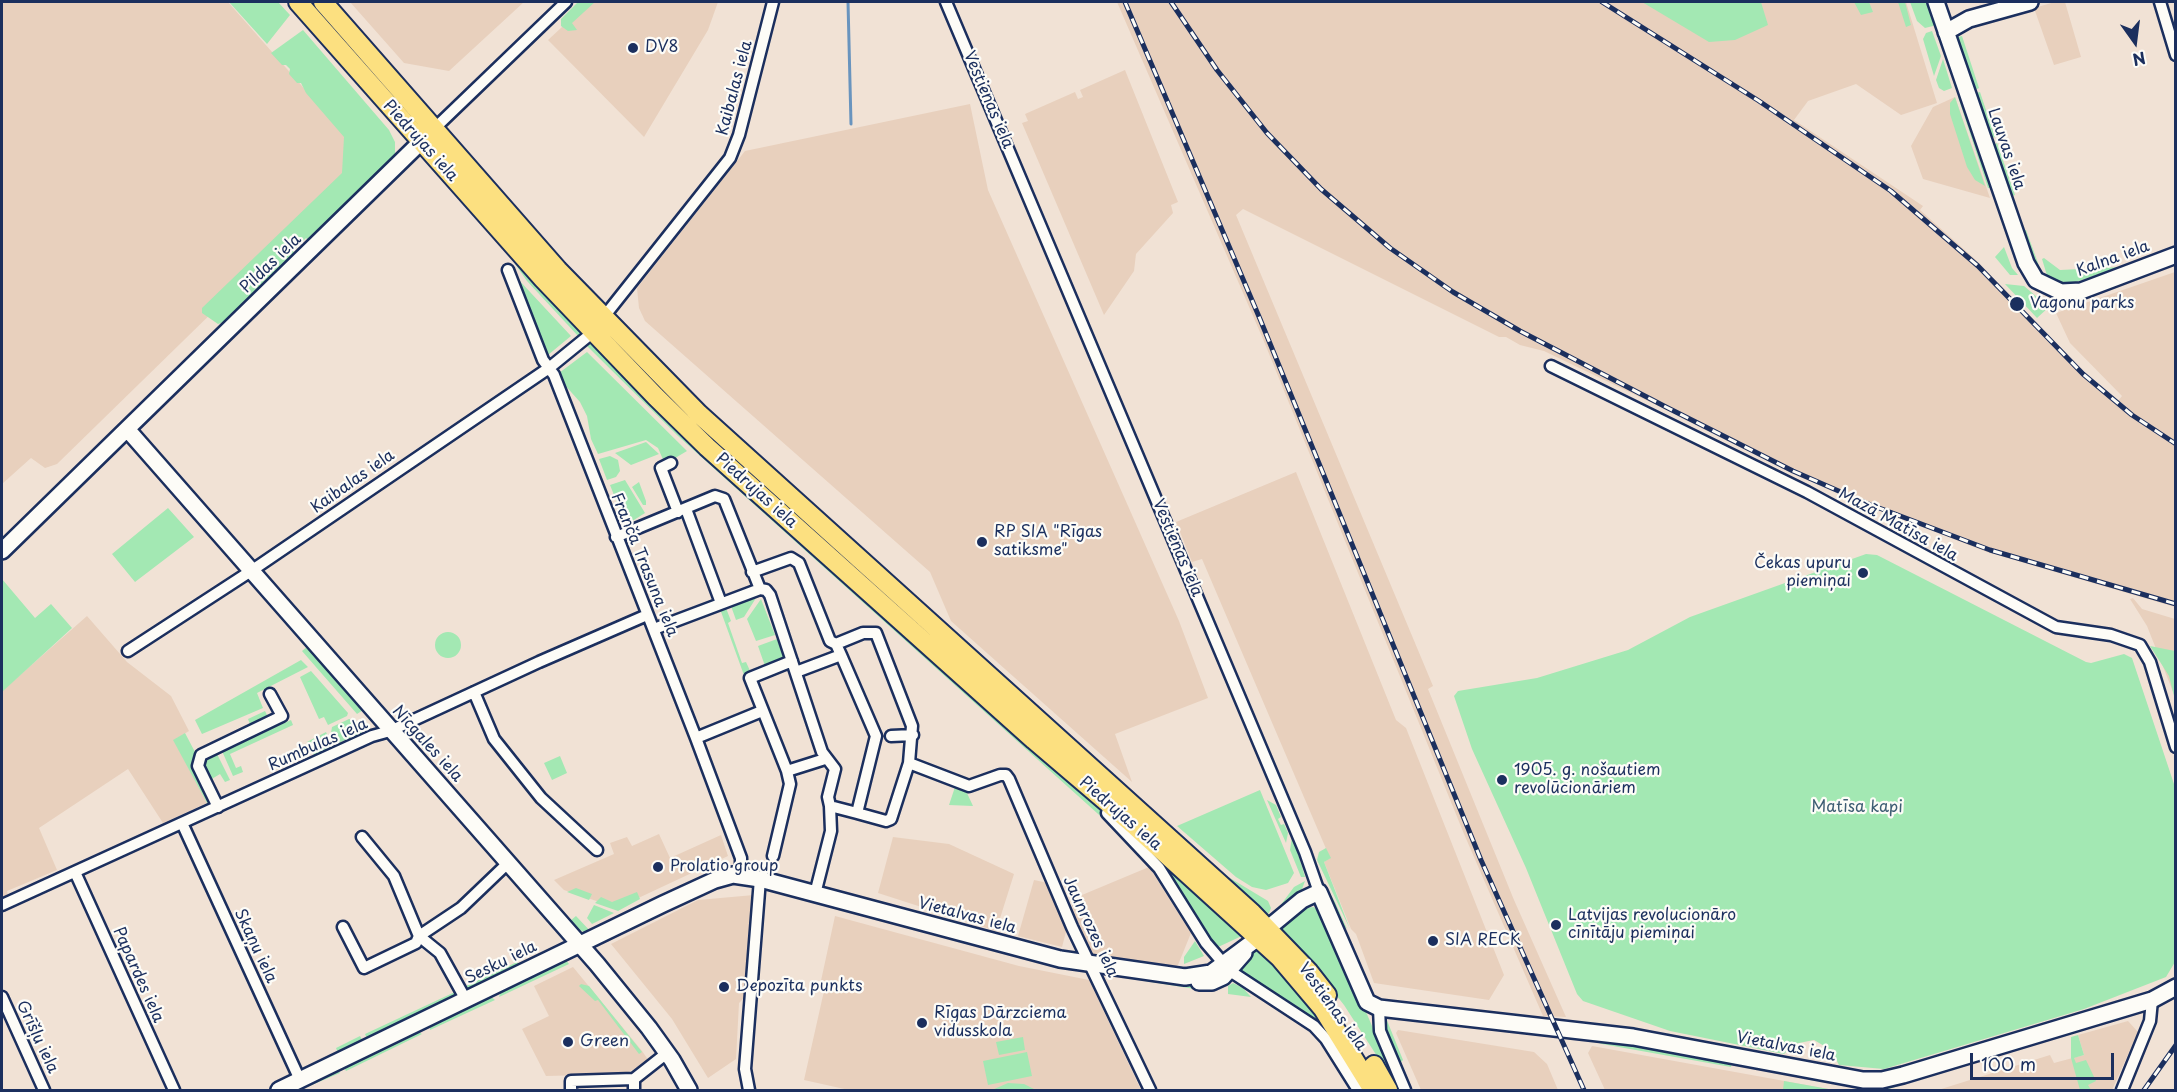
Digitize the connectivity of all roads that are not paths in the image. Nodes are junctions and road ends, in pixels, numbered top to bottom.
1 (298, 2) edge
2 (323, 2) edge
3 (566, 2) edge
4 (773, 2) edge
5 (946, 2) edge
6 (1938, 2) edge
7 (2030, 2) edge
8 (2160, 2) edge
9 (1969, 19) junction
10 (1946, 32) junction
11 (2175, 55) edge
12 (434, 129) junction
13 (421, 142) junction
14 (2175, 255) edge
15 (508, 270) dead end
16 (2061, 292) joint
17 (603, 318) junction
18 (592, 333) junction
19 (1551, 366) dead end
20 (549, 368) junction
21 (127, 429) junction
22 (671, 463) dead end
23 (682, 510) junction
24 (616, 537) junction
25 (2, 551) edge
26 (251, 571) junction
27 (752, 572) junction
28 (760, 589) junction
29 (721, 603) junction
30 (647, 615) junction
31 (654, 629) junction
32 (836, 644) junction
33 (128, 651) dead end
34 (841, 655) junction
35 (794, 667) junction
36 (474, 692) junction
37 (270, 694) dead end
38 (762, 711) junction
39 (390, 731) junction
40 (913, 735) junction
41 (883, 736) junction
42 (696, 738) junction
43 (2175, 747) edge
44 (1057, 758) junction
45 (825, 759) junction
46 (909, 763) junction
47 (787, 771) junction
48 (830, 806) junction
49 (218, 807) junction
50 (857, 813) junction
51 (182, 823) junction
52 (362, 837) dead end
53 (597, 850) dead end
54 (774, 856) dead end
55 (508, 863) junction
56 (75, 872) junction
57 (741, 876) junction
58 (760, 879) junction
59 (1319, 892) junction
60 (815, 894) junction
61 (2, 905) edge
62 (343, 927) dead end
63 (1266, 930) junction
64 (419, 936) junction
65 (580, 945) junction
66 (1090, 963) junction
67 (1226, 966) junction
68 (2175, 987) edge
69 (2, 997) edge
70 (466, 1000) junction
71 (2151, 1000) junction
72 (1379, 1008) junction
73 (667, 1053) junction
74 (634, 1078) junction
75 (300, 1080) junction
76 (44, 1090) edge
77 (174, 1090) edge
78 (279, 1090) edge
79 (571, 1090) edge
80 (634, 1090) edge
81 (689, 1090) edge
82 (749, 1090) edge
83 (1150, 1090) edge
84 (1358, 1090) edge
85 (1373, 1090) edge
86 (1388, 1090) edge
87 (1405, 1090) edge
88 (2122, 1090) edge

1 - 13 main road, Piedrujas iela
2 - 12 main road, Piedrujas iela
3 - 12 street, Pildas iela
4 - 17 street, Kaibalas iela
5 - 59 street, Vestienas iela
6 - 9 street
6 - 10 street, Lauvas iela
7 - 9 street
8 - 11 street
9 - 10 street
10 - 16 street, Lauvas iela
12 - 13 street, Pildas iela
12 - 17 main road, Piedrujas iela
13 - 18 main road, Piedrujas iela
13 - 21 street, Pildas iela
14 - 16 street, Kalna iela
15 - 20 street, Franča Trasuna iela
17 - 63 main road, Piedrujas iela
18 - 20 street, Kaibalas iela
18 - 44 main road, Piedrujas iela
19 - 43 street, Mazā Matīsa iela
20 - 24 street, Franča Trasuna iela
20 - 26 street, Kaibalas iela
21 - 25 street, Pildas iela
21 - 26 street, Nīcgales iela
22 - 23 street
23 - 24 street
23 - 27 street
23 - 29 street
24 - 30 street, Franča Trasuna iela
26 - 33 street, Kaibalas iela
26 - 39 street, Nīcgales iela
27 - 28 street
27 - 32 street
28 - 29 street
28 - 35 street
29 - 31 street
30 - 31 street, Franča Trasuna iela
30 - 36 street, Rumbulas iela
31 - 42 street, Franča Trasuna iela
32 - 34 street
32 - 40 street
34 - 35 street
34 - 41 street
35 - 38 street
35 - 45 street
36 - 39 street, Rumbulas iela
36 - 53 street
37 - 49 street
38 - 42 street
38 - 47 street
39 - 49 street, Rumbulas iela
39 - 55 street, Nīcgales iela
40 - 41 street
40 - 46 street
41 - 50 street
42 - 57 street, Franča Trasuna iela
44 - 63 main road, Piedrujas iela
44 - 67 street
45 - 47 street
45 - 48 street
46 - 50 street
46 - 66 street, Jaunrozes iela
47 - 54 street
48 - 50 street
48 - 60 street
49 - 51 street, Rumbulas iela
51 - 56 street, Rumbulas iela
51 - 75 street, Skaņu iela
52 - 64 street
55 - 64 street
55 - 65 street, Nīcgales iela
56 - 61 street, Rumbulas iela
56 - 77 street, Papardes iela
57 - 58 street, Vietalvas iela
57 - 65 street, Sesku iela
58 - 60 street, Vietalvas iela
58 - 82 street
59 - 63 street
59 - 72 street, Vestienas iela
60 - 66 street, Vietalvas iela
62 - 64 street
63 - 85 main road, Vestienas iela
63 - 86 main road, Vestienas iela
64 - 70 street
65 - 70 street, Sesku iela
65 - 73 street, Nīcgales iela
66 - 67 street, Vietalvas iela
66 - 83 street, Jaunrozes iela
67 - 84 street
68 - 71 street, Vietalvas iela
69 - 76 street, Grīšļu iela
70 - 75 street, Sesku iela
71 - 72 street, Vietalvas iela
71 - 88 street
72 - 87 street, Vestienas iela
73 - 74 street
73 - 81 street, Nīcgales iela
74 - 79 street
74 - 80 street
75 - 78 street, Sesku iela

